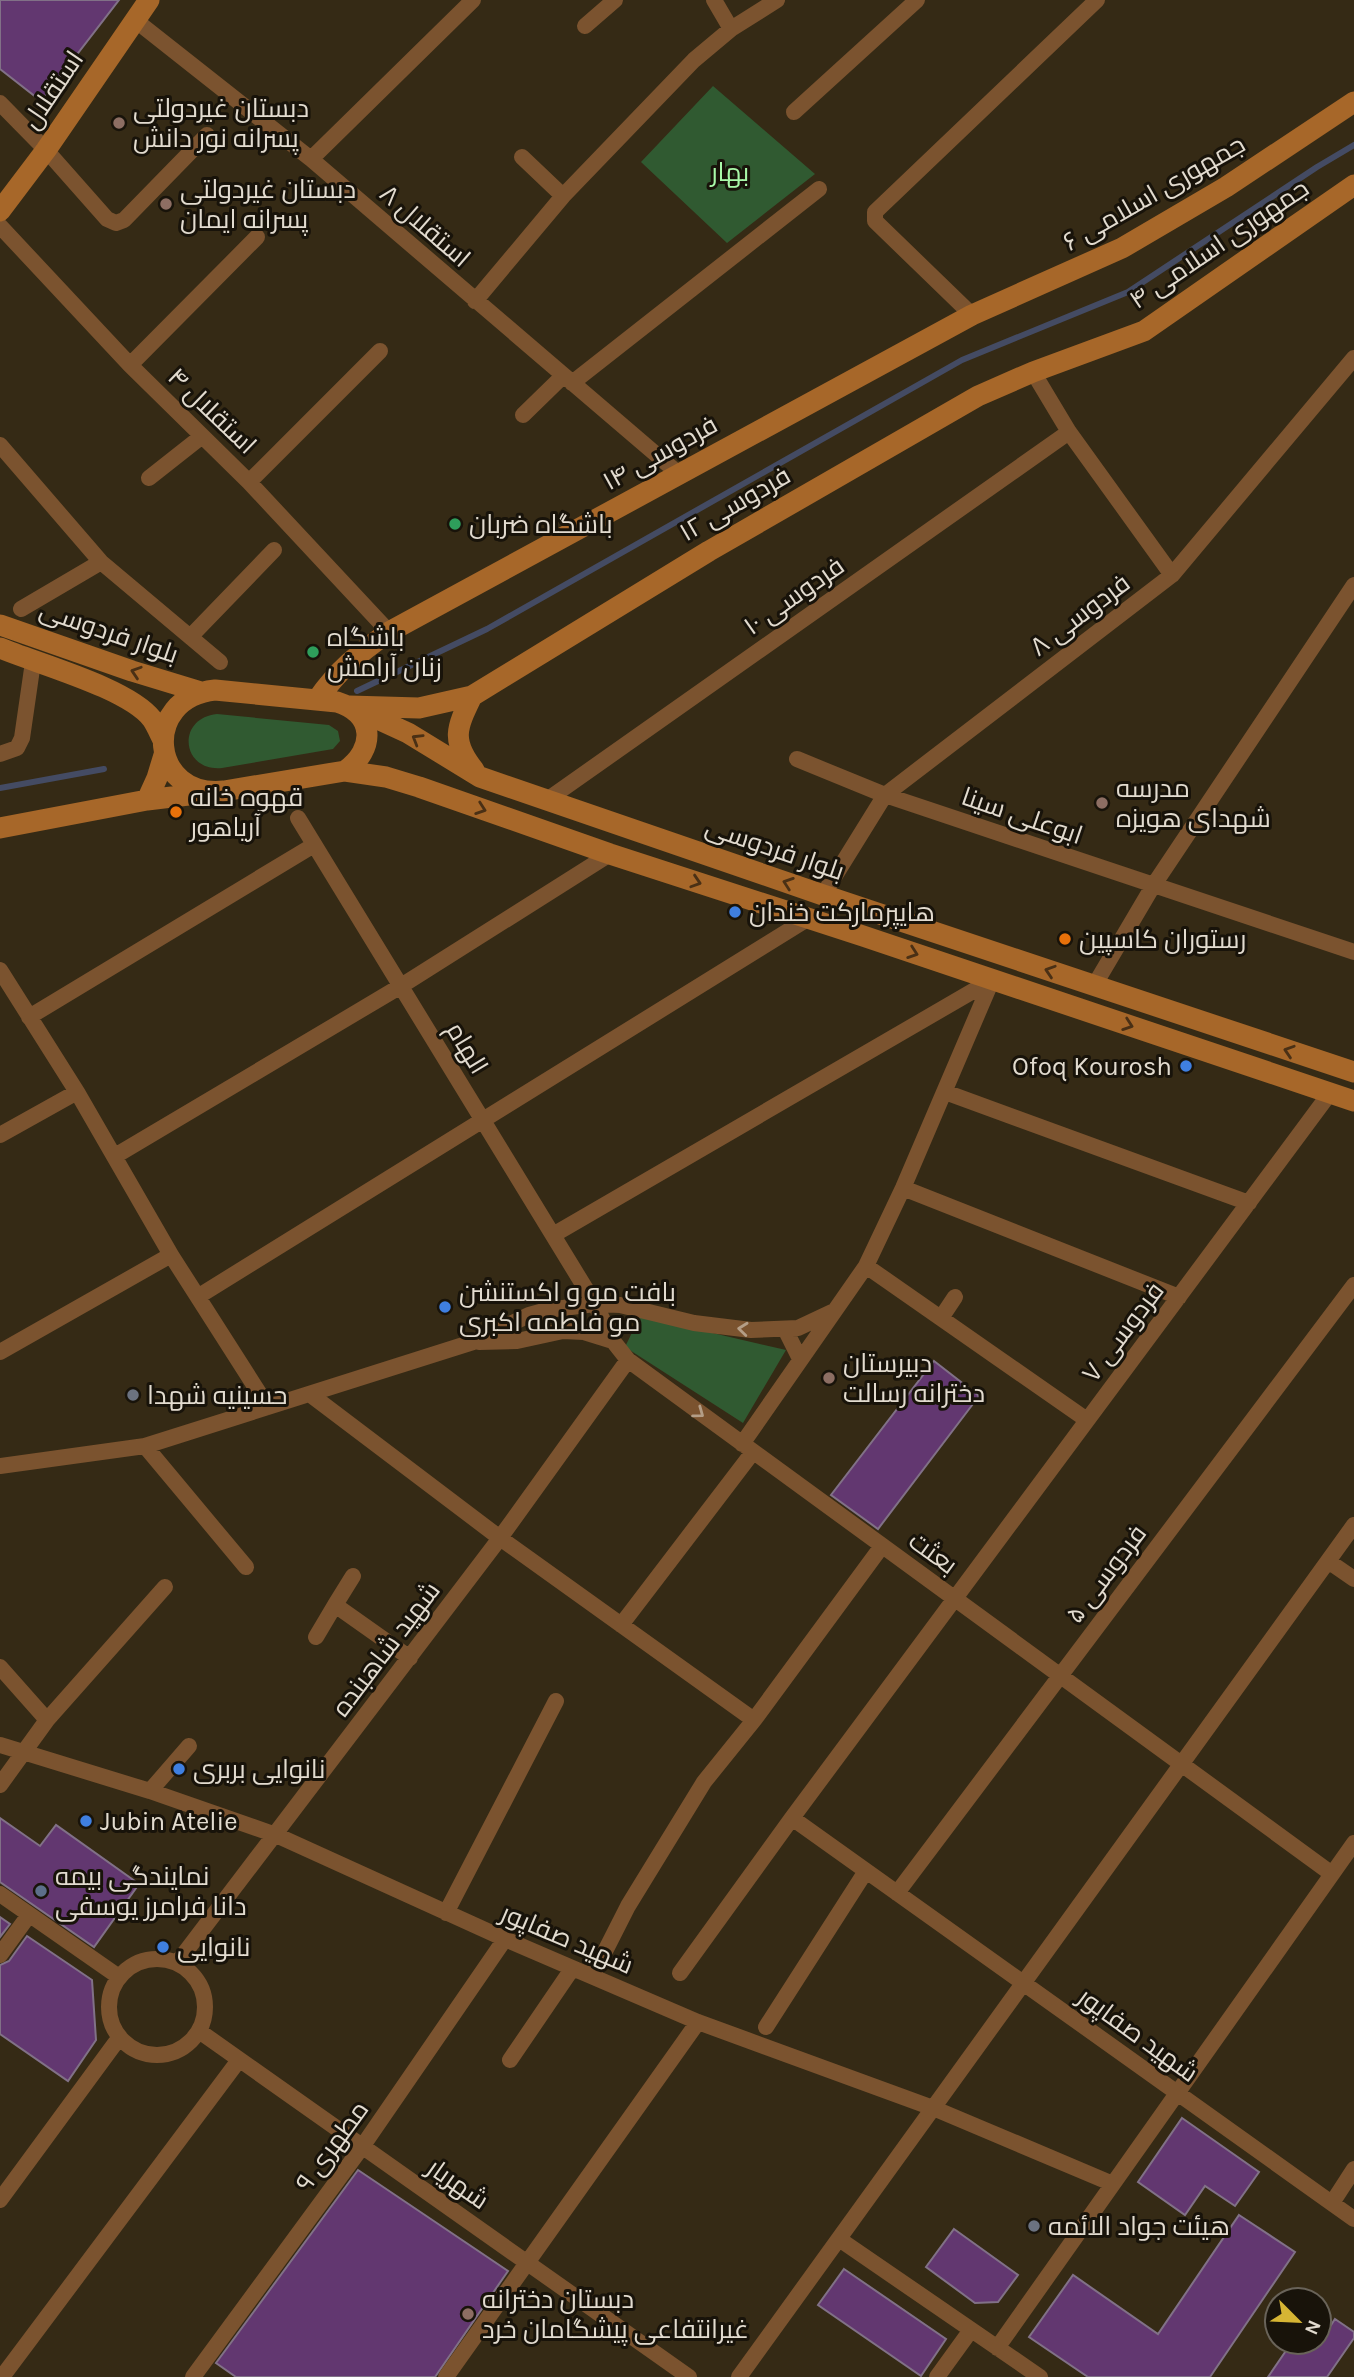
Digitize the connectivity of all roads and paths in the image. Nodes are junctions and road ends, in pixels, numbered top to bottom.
1 (149, 0) edge
2 (473, 0) edge
3 (615, 0) edge
4 (714, 0) edge
5 (777, 0) edge
6 (917, 0) edge
7 (1097, 0) edge
8 (135, 20) junction
9 (585, 26) dead end
10 (731, 29) junction
11 (1354, 102) edge
12 (0, 103) edge
13 (794, 112) dead end
14 (206, 135) dead end
15 (46, 150) junction
16 (522, 157) dead end
17 (311, 159) junction
18 (1354, 185) edge
19 (819, 189) dead end
20 (563, 196) junction
21 (0, 211) edge
22 (0, 226) edge
23 (257, 237) dead end
24 (475, 301) junction
25 (972, 315) junction
26 (380, 351) dead end
27 (1354, 358) edge
28 (130, 365) junction
29 (1033, 372) junction
30 (567, 379) junction
31 (523, 415) dead end
32 (1069, 432) junction
33 (201, 437) junction
34 (0, 445) edge
35 (679, 474) junction
36 (149, 478) dead end
37 (249, 482) junction
38 (274, 550) dead end
39 (101, 562) junction
40 (1172, 575) junction
41 (1354, 586) edge
42 (21, 609) dead end
43 (0, 625) edge
44 (388, 632) junction
45 (191, 636) junction
46 (0, 648) edge
47 (33, 662) junction
48 (220, 662) dead end
49 (201, 692) junction
50 (472, 695) junction
51 (317, 700) junction
52 (349, 706) junction
53 (163, 746) junction
54 (0, 754) edge
55 (797, 759) dead end
56 (345, 771) junction
57 (480, 776) junction
58 (210, 793) junction
59 (885, 795) junction
60 (147, 800) junction
61 (547, 800) junction
62 (298, 818) dead end
63 (0, 828) edge
64 (314, 845) junction
65 (610, 854) junction
66 (1153, 886) junction
67 (823, 895) junction
68 (810, 918) junction
69 (1354, 952) edge
70 (0, 970) edge
71 (992, 980) junction
72 (401, 986) junction
73 (1094, 986) junction
74 (29, 1017) junction
75 (1354, 1072) edge
76 (77, 1092) junction
77 (945, 1092) junction
78 (1330, 1093) junction
79 (1354, 1101) edge
80 (483, 1121) junction
81 (0, 1135) edge
82 (115, 1156) junction
83 (903, 1188) junction
84 (1248, 1203) junction
85 (553, 1235) junction
86 (171, 1255) junction
87 (866, 1266) junction
88 (1354, 1285) edge
89 (199, 1296) junction
90 (955, 1297) dead end
91 (1179, 1297) junction
92 (595, 1304) junction
93 (832, 1312) junction
94 (941, 1318) junction
95 (785, 1329) junction
96 (613, 1341) junction
97 (473, 1342) junction
98 (0, 1352) edge
99 (800, 1359) junction
100 (628, 1360) junction
101 (310, 1395) junction
102 (268, 1407) junction
103 (1087, 1420) junction
104 (145, 1447) junction
105 (747, 1448) junction
106 (0, 1466) edge
107 (1354, 1525) edge
108 (500, 1538) junction
109 (882, 1546) junction
110 (1328, 1561) junction
111 (246, 1567) dead end
112 (353, 1576) dead end
113 (1354, 1578) edge
114 (165, 1587) dead end
115 (954, 1599) junction
116 (335, 1605) junction
117 (621, 1625) junction
118 (316, 1637) dead end
119 (410, 1658) junction
120 (0, 1667) edge
121 (1060, 1676) junction
122 (556, 1700) dead end
123 (47, 1720) junction
124 (754, 1720) junction
125 (0, 1745) edge
126 (189, 1746) dead end
127 (23, 1753) junction
128 (1181, 1764) junction
129 (0, 1785) edge
130 (150, 1791) junction
131 (792, 1818) junction
132 (276, 1835) junction
133 (1354, 1843) edge
134 (866, 1871) junction
135 (1332, 1874) junction
136 (897, 1893) junction
137 (0, 1894) edge
138 (446, 1913) junction
139 (30, 1915) junction
140 (505, 1939) junction
141 (0, 1955) edge
142 (177, 1963) junction
143 (572, 1969) junction
144 (680, 1973) dead end
145 (593, 1975) junction
146 (119, 1977) junction
147 (1023, 1983) junction
148 (698, 2022) junction
149 (766, 2027) dead end
150 (199, 2031) junction
151 (119, 2038) junction
152 (239, 2060) junction
153 (510, 2060) dead end
154 (1177, 2093) junction
155 (933, 2108) junction
156 (362, 2147) junction
157 (1354, 2169) edge
158 (1113, 2184) junction
159 (0, 2200) edge
160 (1332, 2203) junction
161 (1354, 2219) edge
162 (839, 2239) junction
163 (527, 2263) junction
164 (971, 2330) junction
165 (998, 2348) junction
166 (2, 2377) edge
167 (193, 2377) edge
168 (446, 2377) edge
169 (689, 2377) edge
170 (739, 2377) edge
171 (937, 2377) edge
172 (1040, 2377) edge

1 - 8 main road, استقلال
2 - 17 street
3 - 9 street
4 - 10 street
5 - 10 street
6 - 13 street
7 - 25 street
8 - 15 main road, استقلال
8 - 17 street, استقلال ۸
10 - 20 street
11 - 25 main road, جمهوری اسلامی ۶
12 - 15 street
14 - 15 street
15 - 21 main road, استقلال
16 - 20 street
17 - 24 street, استقلال ۸
18 - 29 main road, جمهوری اسلامی ۴
19 - 30 street
20 - 24 street
22 - 28 street, استقلال ۴
23 - 28 street
24 - 30 street, استقلال ۸
25 - 35 main road, فردوسی ۱۴
26 - 37 street
27 - 40 street, فردوسی ۸
28 - 33 street, استقلال ۴
29 - 32 street
29 - 50 main road, فردوسی ۱۲
30 - 31 street
30 - 35 street, استقلال ۸
32 - 40 street
32 - 61 street, فردوسی ۱۰
33 - 36 street
33 - 37 street, استقلال ۴
34 - 39 street
35 - 44 main road, فردوسی ۱۴
37 - 44 street, استقلال ۴
38 - 45 street
39 - 42 street
39 - 45 street
40 - 59 street, فردوسی ۸
41 - 66 street
49 -> 43 main road, بلوار فردوسی
44 - 51 main road, فردوسی ۱۴
45 - 48 street
46 - 47 main road, بلوار فردوسی
47 - 53 main road, بلوار فردوسی
47 - 54 street
49 - 51 main road, بلوار فردوسی
49 - 53 main road
50 - 52 main road, فردوسی ۱۲
50 - 57 main road
51 - 52 main road, بلوار فردوسی
52 - 56 main road
57 -> 52 main road, بلوار فردوسی
53 - 58 main road, بلوار فردوسی
53 - 60 main road
55 - 59 street, ابوعلی سینا
56 - 58 main road, بلوار فردوسی
56 -> 65 main road, بلوار فردوسی
57 - 61 main road, بلوار فردوسی
58 - 60 main road, بلوار فردوسی
59 - 66 street, ابوعلی سینا
59 - 67 street, فردوسی ۸
60 - 63 main road, بلوار فردوسی
67 -> 61 main road, بلوار فردوسی
62 - 64 street, الهام
64 - 72 street, الهام
64 - 74 street
65 -> 68 main road, بلوار فردوسی
65 - 72 street
66 - 69 street, ابوعلی سینا
66 - 73 street
73 -> 67 main road, بلوار فردوسی
68 -> 71 main road, بلوار فردوسی
68 - 80 street
70 - 74 street
71 - 77 street
71 -> 78 main road, بلوار فردوسی
71 - 85 street
72 - 80 street, الهام
72 - 82 street
75 -> 73 main road, بلوار فردوسی
74 - 76 street
76 - 81 street
76 - 82 street
77 - 83 street
77 - 84 street
78 - 79 main road, بلوار فردوسی
78 - 84 street, فردوسی ۷
80 - 85 street, الهام
80 - 89 street
82 - 86 street
83 - 87 street
83 - 91 street
84 - 91 street, فردوسی ۷
85 - 92 street, الهام
86 - 89 street
86 - 98 street
87 - 93 street
87 - 94 street
88 - 121 street, فردوسی ۵
89 - 102 street
90 - 94 street
91 - 103 street, فردوسی ۷
95 -> 92 street
92 - 96 street, الهام
92 - 97 street
93 - 95 street
93 - 99 street
94 - 103 street
95 - 99 street
96 - 97 street
96 - 100 street, بعثت
97 - 101 street
99 - 105 street
100 -> 105 street, بعثت
100 - 108 street, شهید شاهبنده
101 - 102 street
101 - 108 street
102 - 104 street
103 - 115 street, فردوسی ۷
104 - 106 street
104 - 111 street
105 - 109 street, بعثت
105 - 117 street
107 - 110 street
108 - 117 street
108 - 119 street, شهید شاهبنده
109 - 115 street, بعثت
109 - 124 street
110 - 113 street
110 - 128 street
112 - 116 street
114 - 123 street
115 - 121 street, بعثت
115 - 131 street, فردوسی ۷
116 - 118 street
116 - 119 street
117 - 124 street
119 - 132 street, شهید شاهبنده
120 - 123 street
121 - 128 street, بعثت
121 - 136 street, فردوسی ۵
122 - 138 street
123 - 127 street
124 - 145 street
125 - 127 street, شهید صفاپور
126 - 130 street
127 - 129 street
127 - 130 street, شهید صفاپور
128 - 135 street, بعثت
128 - 147 street
130 - 132 street, شهید صفاپور
131 - 134 street, شهید صفاپور
131 - 144 street, فردوسی ۷
132 - 138 street, شهید صفاپور
132 - 142 street, شهید شاهبنده
133 - 135 street
134 - 136 street, شهید صفاپور
134 - 149 street
135 - 154 street
136 - 147 street, شهید صفاپور
137 - 139 street
138 - 140 street, شهید صفاپور
139 - 141 street
139 - 146 street
140 - 143 street, شهید صفاپور
140 - 156 street, مطهری ۹
142 - 146 street
142 - 150 street
143 - 145 street, شهید صفاپور
143 - 153 street
145 - 148 street, شهید صفاپور
146 - 151 street
147 - 154 street, شهید صفاپور
147 - 155 street
148 - 155 street, شهید صفاپور
148 - 163 street
150 - 151 street
150 - 152 street, شهریار
151 - 159 street
152 - 156 street, شهریار
152 - 166 street
154 - 158 street
154 - 160 street, شهید صفاپور
155 - 158 street, شهید صفاپور
155 - 162 street
156 - 163 street, شهریار
156 - 167 street, مطهری ۹
157 - 160 street
158 - 165 street
160 - 161 street, شهید صفاپور
162 - 164 street
162 - 170 street
163 - 168 street
163 - 169 street, شهریار
164 - 165 street
164 - 171 street
165 - 172 street

